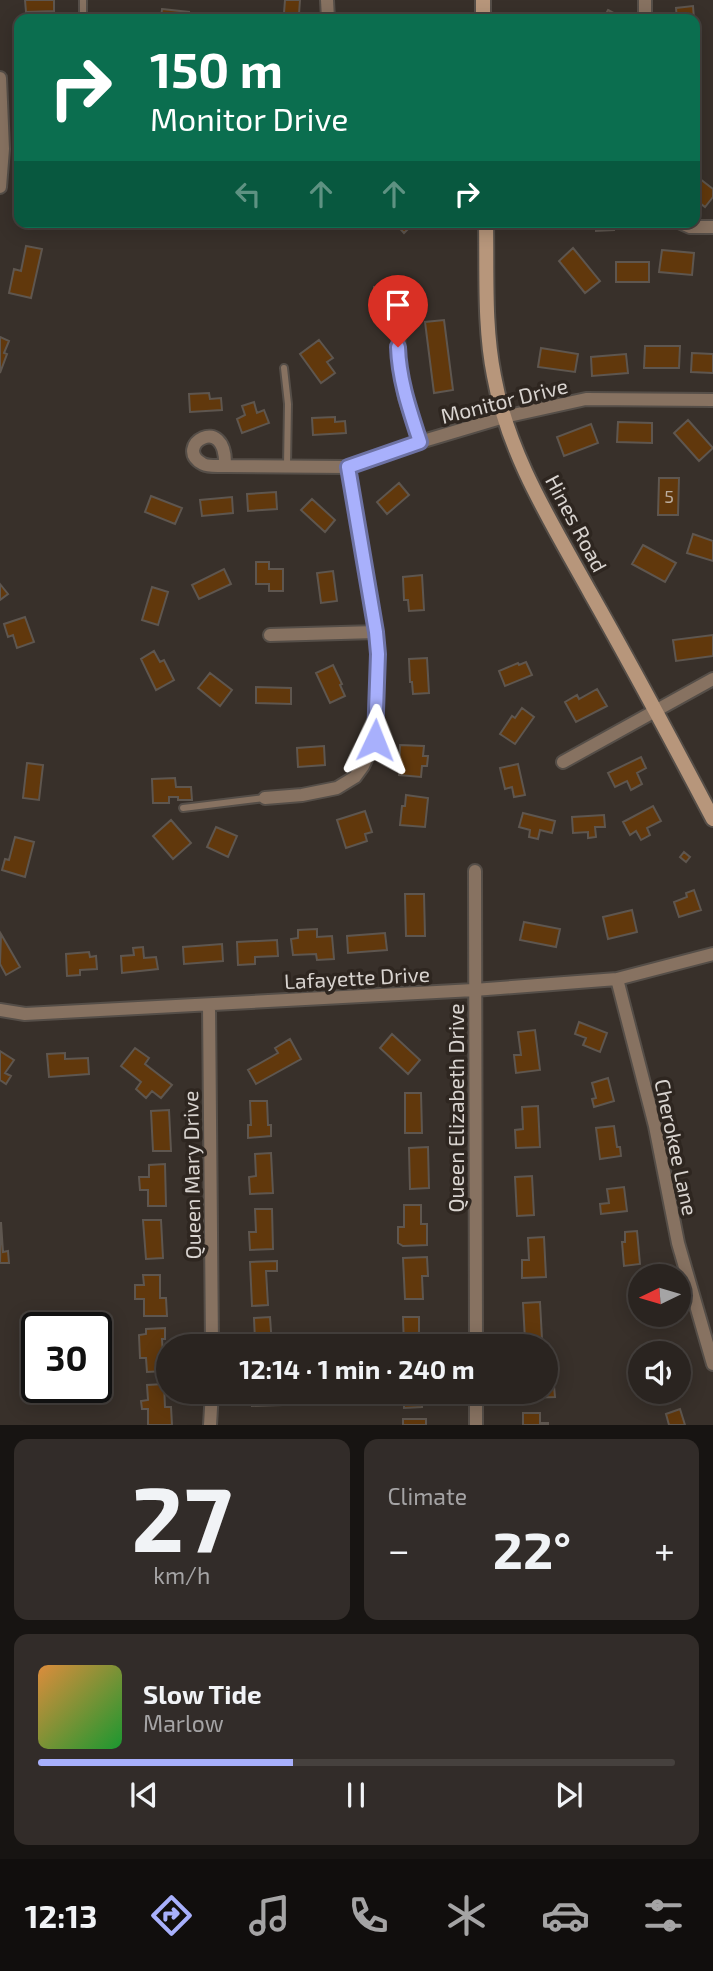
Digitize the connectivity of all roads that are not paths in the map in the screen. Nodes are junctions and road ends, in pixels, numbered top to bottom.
1 (0, 78) edge
2 (0, 187) edge
3 (486, 228) edge
4 (398, 330) dead end
5 (284, 368) dead end
6 (713, 400) edge
7 (504, 417) junction
8 (420, 442) junction
9 (225, 466) dead end
10 (287, 466) junction
11 (348, 467) junction
12 (376, 632) junction
13 (270, 635) dead end
14 (713, 679) edge
15 (656, 710) junction
16 (563, 762) dead end
17 (265, 797) joint
18 (183, 808) dead end
19 (713, 819) edge
20 (475, 871) dead end
21 (713, 954) edge
22 (617, 978) junction
23 (474, 990) junction
24 (209, 1005) junction
25 (0, 1010) edge
26 (212, 1334) edge
27 (475, 1334) edge
28 (713, 1364) edge
29 (212, 1404) edge
30 (476, 1404) edge
31 (211, 1425) edge
32 (476, 1425) edge

1 - 2 street
3 - 7 street, Hines Road
4 - 8 street
5 - 10 lane
6 - 7 street, Monitor Drive
7 - 8 street, Monitor Drive
7 - 15 street, Hines Road
8 - 11 street, Monitor Drive
9 - 10 street, Monitor Drive
10 - 11 street, Monitor Drive
11 - 12 street
12 - 13 street
12 - 17 street
14 - 15 street
15 - 16 street
15 - 19 street, Hines Road
17 - 18 lane
20 - 23 street, Queen Elizabeth Drive
21 - 22 street, Lafayette Drive
22 - 23 street, Lafayette Drive
22 - 28 street, Cherokee Lane
23 - 24 street, Lafayette Drive
23 - 27 street, Queen Elizabeth Drive
24 - 25 street, Lafayette Drive
24 - 26 street, Queen Mary Drive
29 - 31 street
30 - 32 street

